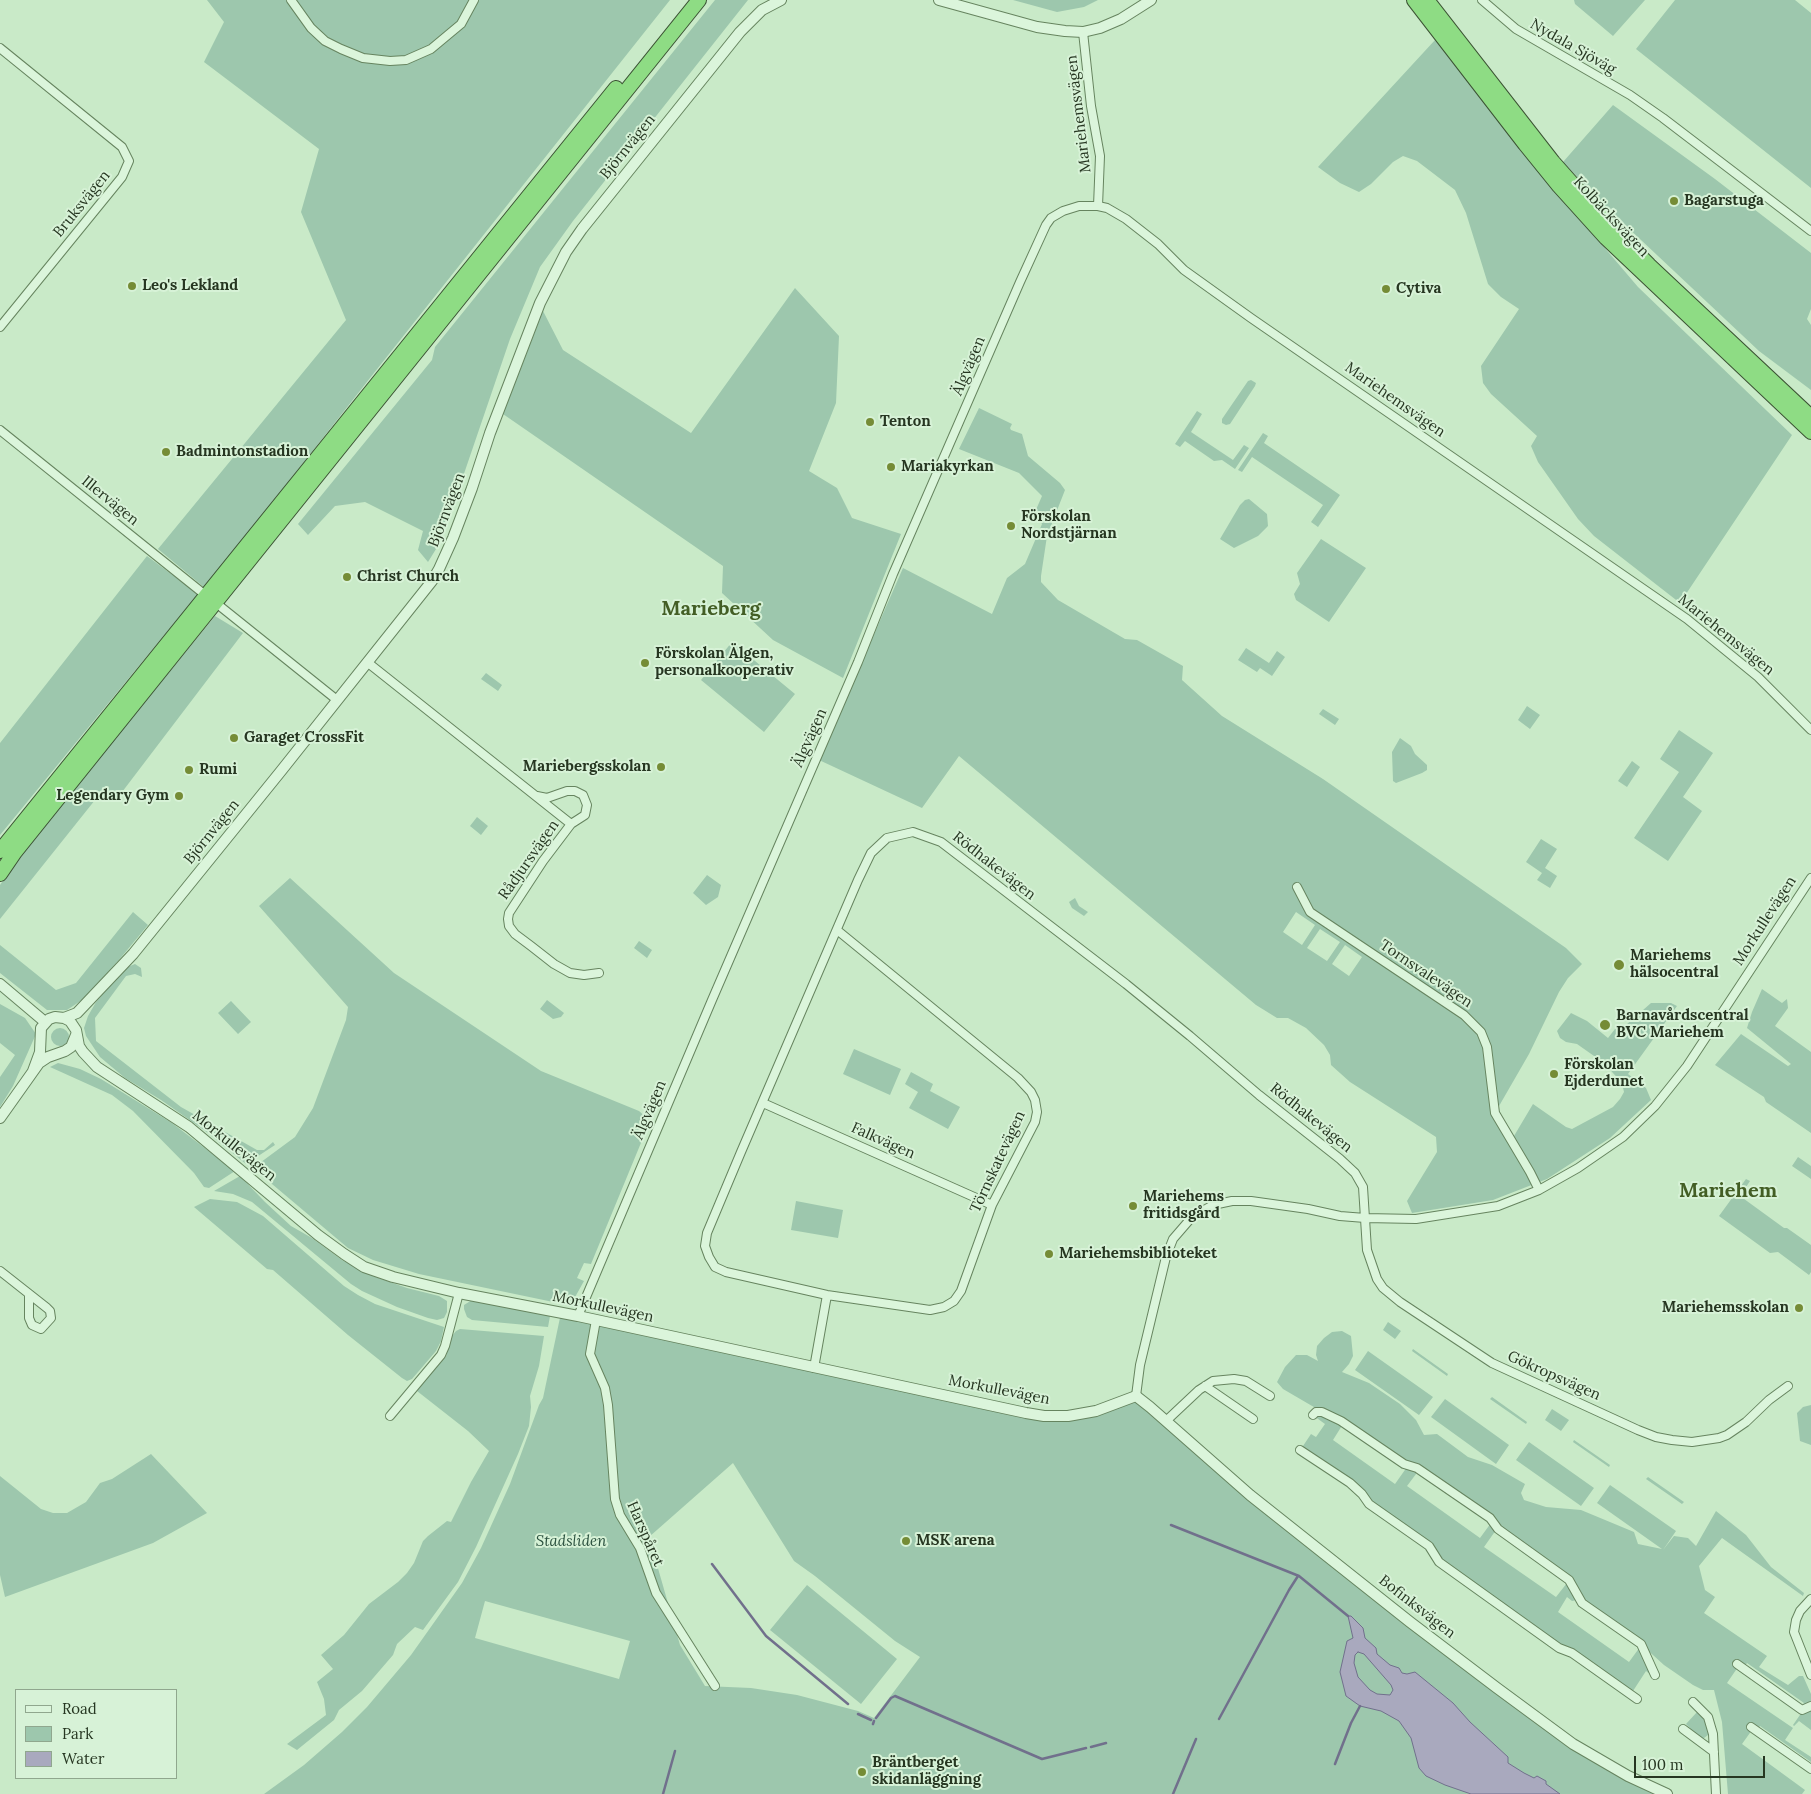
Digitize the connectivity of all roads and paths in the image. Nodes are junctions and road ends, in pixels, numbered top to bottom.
1 (291, 0) edge
2 (474, 0) edge
3 (687, 0) edge
4 (699, 0) edge
5 (781, 0) edge
6 (939, 0) edge
7 (1151, 0) edge
8 (1414, 0) edge
9 (1427, 0) edge
10 (1482, 0) edge
11 (1083, 32) junction
12 (0, 48) edge
13 (1098, 206) junction
14 (1811, 231) edge
15 (0, 327) edge
16 (1811, 417) edge
17 (0, 430) edge
18 (1811, 432) edge
19 (204, 594) dead end
20 (221, 607) dead end
21 (367, 662) junction
22 (337, 700) junction
23 (1811, 730) edge
24 (536, 796) junction
25 (571, 824) junction
26 (0, 851) edge
27 (0, 874) edge
28 (1811, 878) edge
29 (1297, 886) dead end
30 (837, 930) junction
31 (598, 973) dead end
32 (0, 984) edge
33 (87, 1003) junction
34 (64, 1018) junction
35 (45, 1022) junction
36 (76, 1032) junction
37 (41, 1042) junction
38 (62, 1052) junction
39 (97, 1067) junction
40 (33, 1071) junction
41 (763, 1103) junction
42 (0, 1118) edge
43 (1539, 1190) junction
44 (992, 1204) junction
45 (1365, 1218) junction
46 (0, 1271) edge
47 (459, 1293) junction
48 (29, 1294) dead end
49 (827, 1295) junction
50 (578, 1316) junction
51 (596, 1320) junction
52 (814, 1368) junction
53 (1205, 1386) junction
54 (1788, 1386) dead end
55 (1136, 1396) junction
56 (1270, 1396) dead end
57 (1312, 1414) dead end
58 (390, 1416) dead end
59 (1254, 1419) dead end
60 (1166, 1421) junction
61 (1300, 1450) dead end
62 (1811, 1600) edge
63 (1737, 1664) dead end
64 (1655, 1675) dead end
65 (1811, 1675) edge
66 (715, 1686) dead end
67 (1637, 1699) dead end
68 (1693, 1702) dead end
69 (1811, 1706) edge
70 (1751, 1727) dead end
71 (1682, 1729) dead end
72 (1714, 1752) junction
73 (1811, 1769) edge
74 (1667, 1794) edge
75 (1716, 1794) edge

1 - 2 street
3 - 26 highway
4 - 27 highway
5 - 21 street, Björnvägen
6 - 11 street
7 - 11 street
8 - 18 highway, Kolbäcksvägen
9 - 16 highway, Kolbäcksvägen
10 - 14 street, Nydala Sjöväg
11 - 13 street, Mariehemsvägen
12 - 15 street, Bruksvägen
13 - 23 street, Mariehemsvägen
13 - 50 street, Älgvägen
17 - 19 street, Illervägen
20 - 22 street
21 - 22 street, Björnvägen
21 - 24 street, Rådjursvägen
22 - 33 street, Björnvägen
24 - 25 street, Rådjursvägen
24 - 25 street, Rådjursvägen
25 - 31 street, Rådjursvägen
28 - 43 street, Morkullevägen
29 - 43 street, Tornsvalevägen
30 - 41 street, Rödhakevägen
30 - 44 street, Törnskatevägen
30 - 45 street, Rödhakevägen
32 - 35 street
33 - 34 street, Björnvägen
33 - 36 street, Björnvägen
34 - 35 street, Björnvägen
34 - 36 street
35 - 37 street, Björnvägen
36 - 38 street, Björnvägen
36 - 39 street, Morkullevägen
37 - 38 street
37 - 40 street, Björnvägen
38 - 39 street
38 - 40 street, Björnvägen
39 - 47 street, Morkullevägen
40 - 42 street, Björnvägen
41 - 44 street, Falkvägen
41 - 49 street, Rödhakevägen
43 - 45 street, Morkullevägen
44 - 49 street, Törnskatevägen
45 - 54 street, Gökropsvägen
45 - 55 street, Morkullevägen
46 - 48 street
47 - 50 street, Morkullevägen
47 - 58 street
49 - 52 street
50 - 51 street, Morkullevägen
51 - 52 street, Morkullevägen
51 - 66 street, Harspåret
52 - 55 street, Morkullevägen
53 - 56 street
53 - 59 street
53 - 60 street
55 - 60 street, Bofinksvägen
57 - 64 street
60 - 74 street, Bofinksvägen
61 - 67 street
62 - 65 street
63 - 69 street
68 - 72 street
70 - 73 street
71 - 72 street
72 - 75 street

